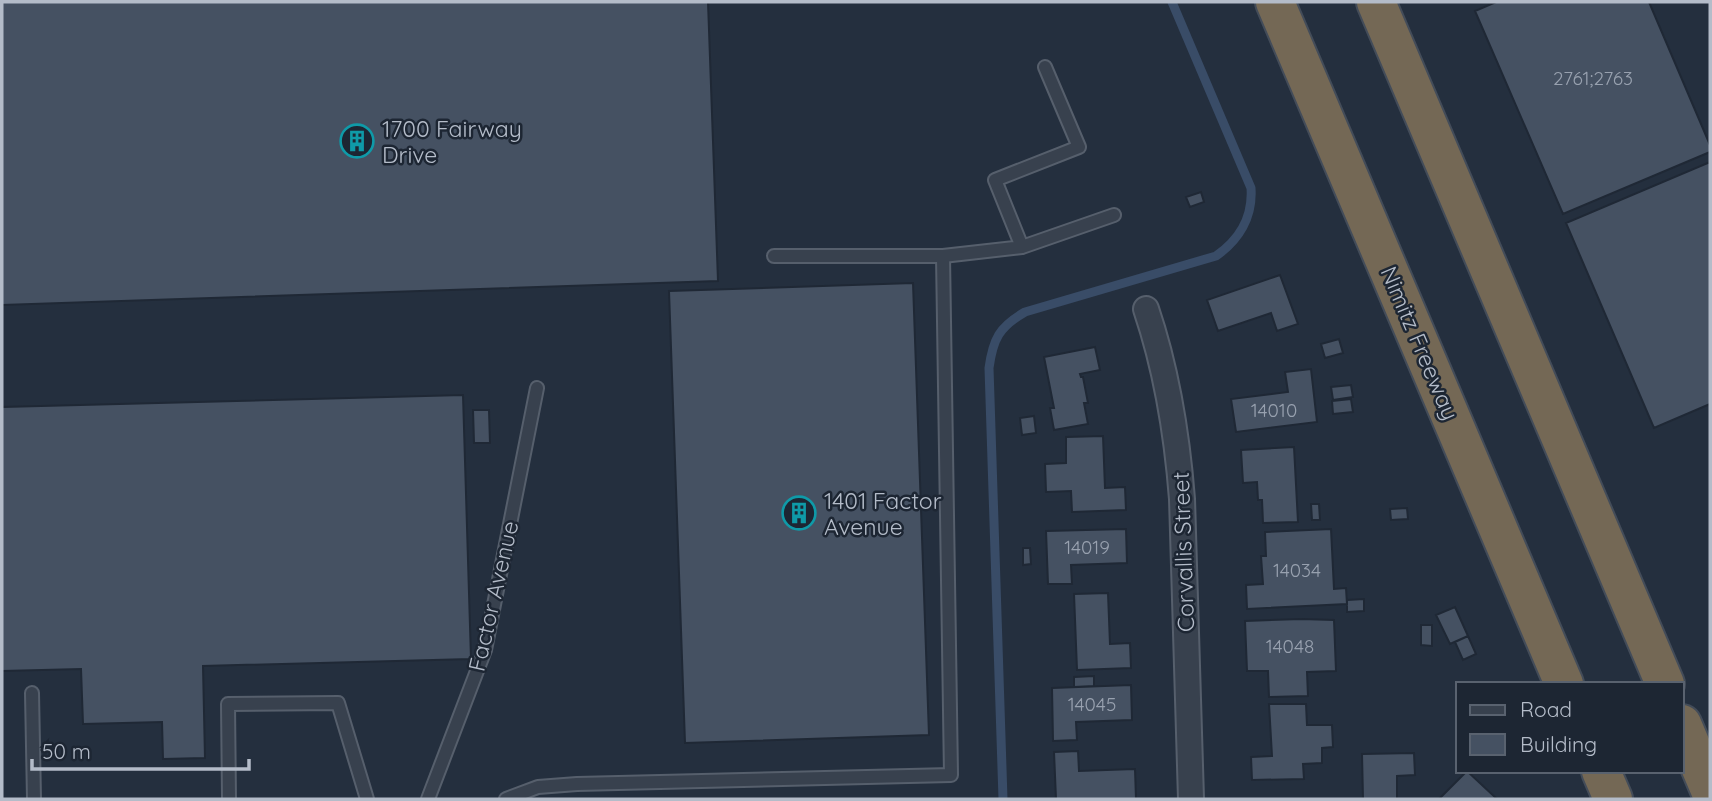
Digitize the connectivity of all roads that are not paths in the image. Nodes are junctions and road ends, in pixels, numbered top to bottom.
1 (1275, 2) edge
2 (1376, 2) edge
3 (1045, 67) dead end
4 (1115, 215) dead end
5 (1022, 247) junction
6 (774, 256) dead end
7 (943, 256) junction
8 (1146, 309) dead end
9 (537, 388) dead end
10 (1563, 682) edge
11 (1664, 682) edge
12 (32, 693) dead end
13 (1684, 729) edge
14 (1602, 773) edge
15 (1710, 790) edge
16 (34, 799) edge
17 (229, 799) edge
18 (367, 799) edge
19 (429, 799) edge
20 (506, 799) edge
21 (1191, 799) edge
22 (1613, 799) edge

1 - 10 highway, Nimitz Freeway
2 - 11 highway
3 - 5 lane
4 - 5 lane
5 - 7 lane
6 - 7 lane
7 - 20 lane
8 - 21 street, Corvallis Street
9 - 19 lane, Factor Avenue
12 - 16 lane
13 - 15 highway
14 - 22 highway
17 - 18 lane

